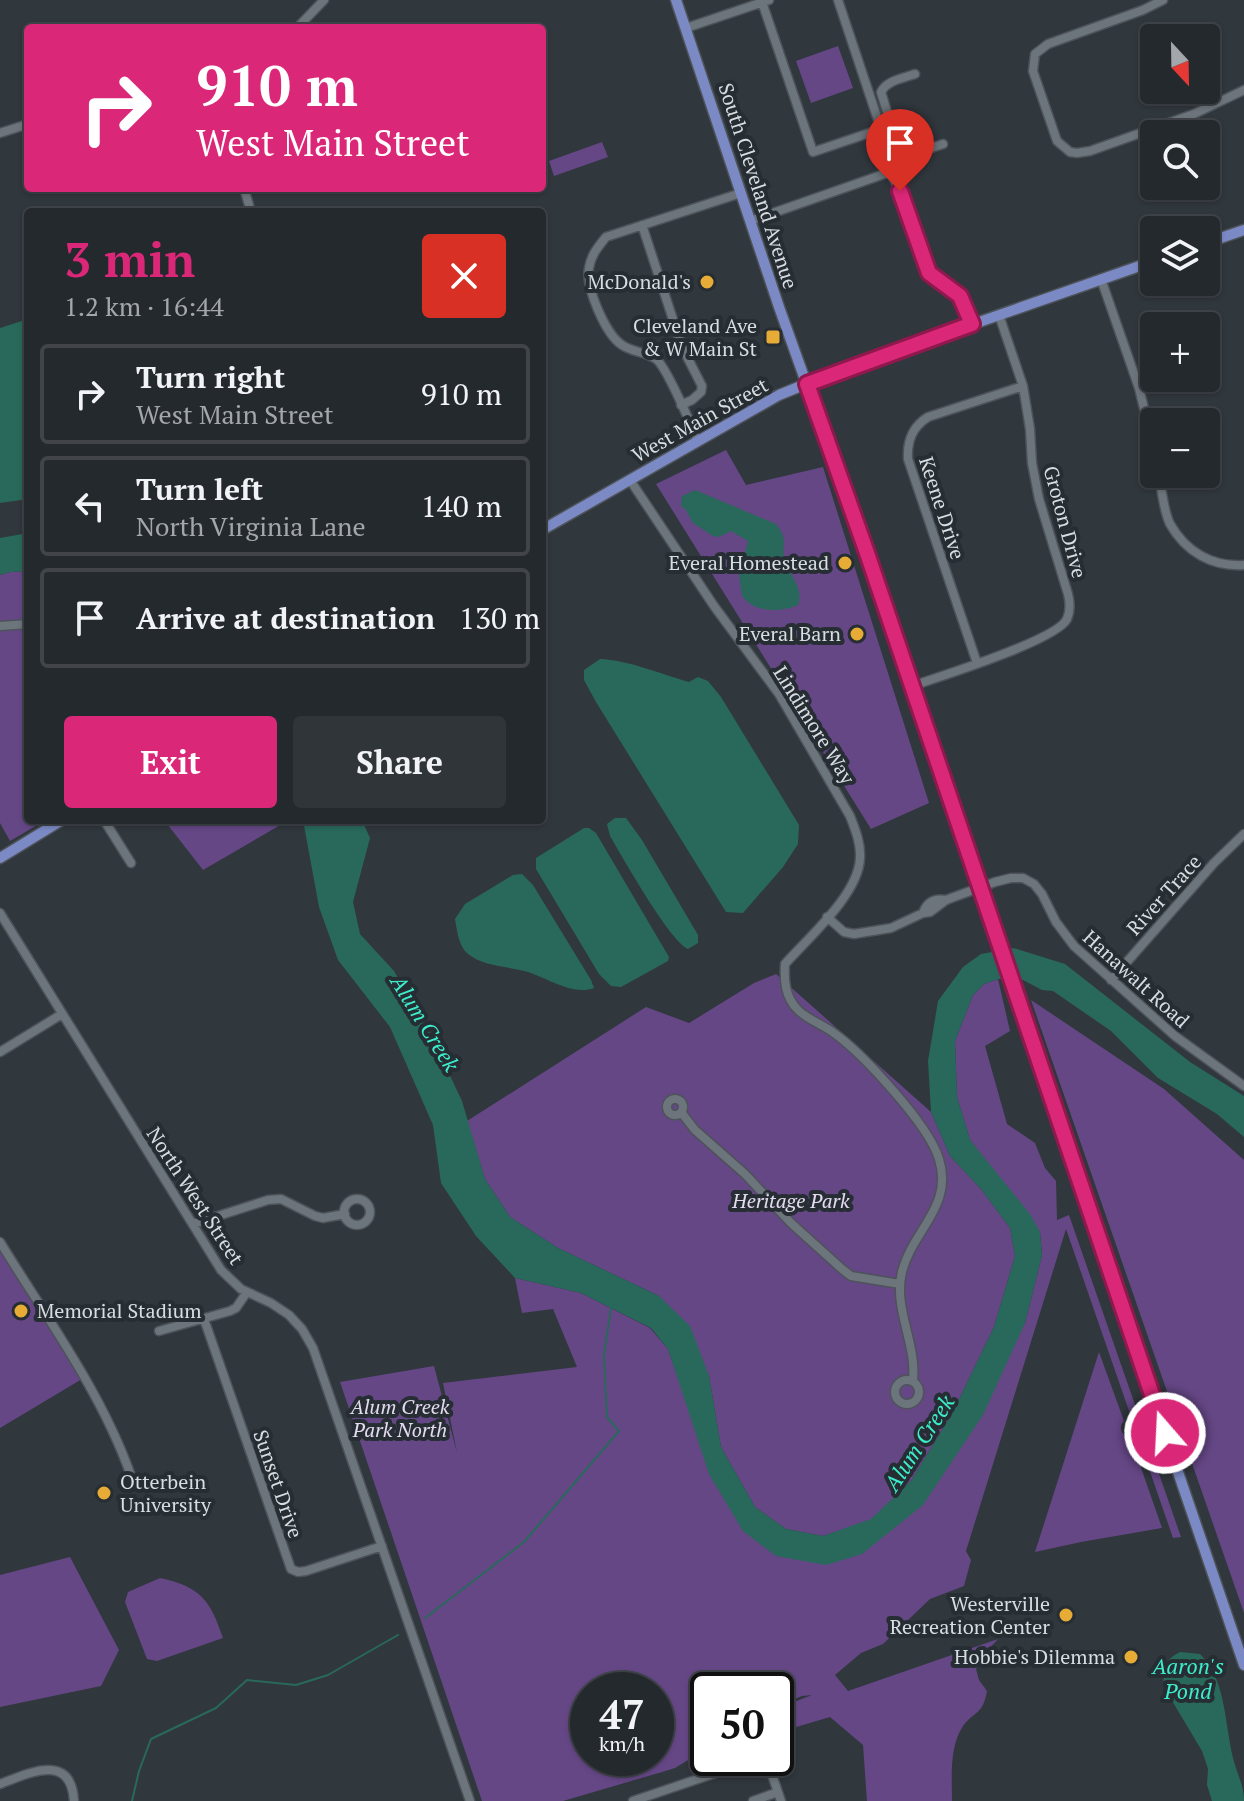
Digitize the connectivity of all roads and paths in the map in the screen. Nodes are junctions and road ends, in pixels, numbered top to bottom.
1 (324, 0) edge
2 (676, 0) edge
3 (838, 0) edge
4 (1163, 0) edge
5 (765, 1) edge
6 (301, 24) edge
7 (686, 28) junction
8 (915, 74) dead end
9 (1244, 90) edge
10 (24, 125) edge
11 (0, 133) edge
12 (943, 144) dead end
13 (898, 159) junction
14 (890, 172) junction
15 (741, 193) junction
16 (750, 221) junction
17 (642, 225) junction
18 (1244, 230) edge
19 (1220, 238) edge
20 (1140, 266) edge
21 (1101, 279) junction
22 (999, 315) junction
23 (972, 324) junction
24 (807, 384) junction
25 (1023, 386) junction
26 (681, 405) junction
27 (1144, 408) edge
28 (698, 441) junction
29 (630, 480) junction
30 (1162, 488) edge
31 (546, 528) edge
32 (1244, 565) edge
33 (24, 624) edge
34 (0, 626) edge
35 (977, 663) junction
36 (912, 686) junction
37 (55, 824) edge
38 (107, 824) edge
39 (1244, 834) edge
40 (0, 858) edge
41 (131, 863) dead end
42 (979, 887) junction
43 (0, 913) edge
44 (827, 917) junction
45 (1111, 980) junction
46 (62, 1014) junction
47 (0, 1052) edge
48 (1244, 1086) edge
49 (681, 1112) dead end
50 (345, 1214) dead end
51 (193, 1224) junction
52 (0, 1242) edge
53 (900, 1284) junction
54 (247, 1292) junction
55 (204, 1319) junction
56 (159, 1331) dead end
57 (913, 1381) dead end
58 (130, 1473) dead end
59 (382, 1546) junction
60 (1244, 1665) edge
61 (0, 1784) edge
62 (779, 1796) edge
63 (74, 1801) edge
64 (470, 1801) edge
65 (633, 1801) edge
66 (753, 1801) edge

1 - 6 street
2 - 7 main road, South Cleveland Avenue
3 - 5 street
4 - 9 street
5 - 7 street
7 - 15 main road, South Cleveland Avenue
8 - 13 street
10 - 11 street
12 - 13 street
13 - 14 street
14 - 16 street
14 - 23 street
15 - 16 main road, South Cleveland Avenue
15 - 17 street
16 - 24 main road, South Cleveland Avenue
17 - 26 street
17 - 26 street
18 - 19 main road
20 - 21 main road, West Main Street
21 - 22 main road, West Main Street
21 - 27 street
22 - 23 main road, West Main Street
22 - 25 street, Groton Drive
23 - 24 main road, West Main Street
24 - 28 main road, West Main Street
24 - 36 main road, South Cleveland Avenue
25 - 35 street, Groton Drive
25 - 35 street, Keene Drive
26 - 28 street
28 - 29 main road, West Main Street
29 - 31 main road, West Main Street
29 - 44 street, Lindimore Way
30 - 32 street
33 - 34 street
35 - 36 street, Groton Drive
36 - 42 main road, South Cleveland Avenue
37 - 40 main road
38 - 41 street
39 - 45 street, River Trace
42 - 44 street, Hanawalt Road
42 - 45 street, Hanawalt Road
42 - 60 main road, South Cleveland Avenue
43 - 46 street, North West Street
44 - 53 street, Lindimore Way
45 - 48 street, Hanawalt Road
46 - 47 street
46 - 51 street, North West Street
49 - 53 street
50 - 51 street
51 - 54 street, North West Street
52 - 58 street
53 - 57 street
54 - 55 street
54 - 59 street, North West Street
55 - 56 street
55 - 59 street, Sunset Drive
59 - 64 street, North West Street
61 - 63 street
62 - 65 street
62 - 66 street

